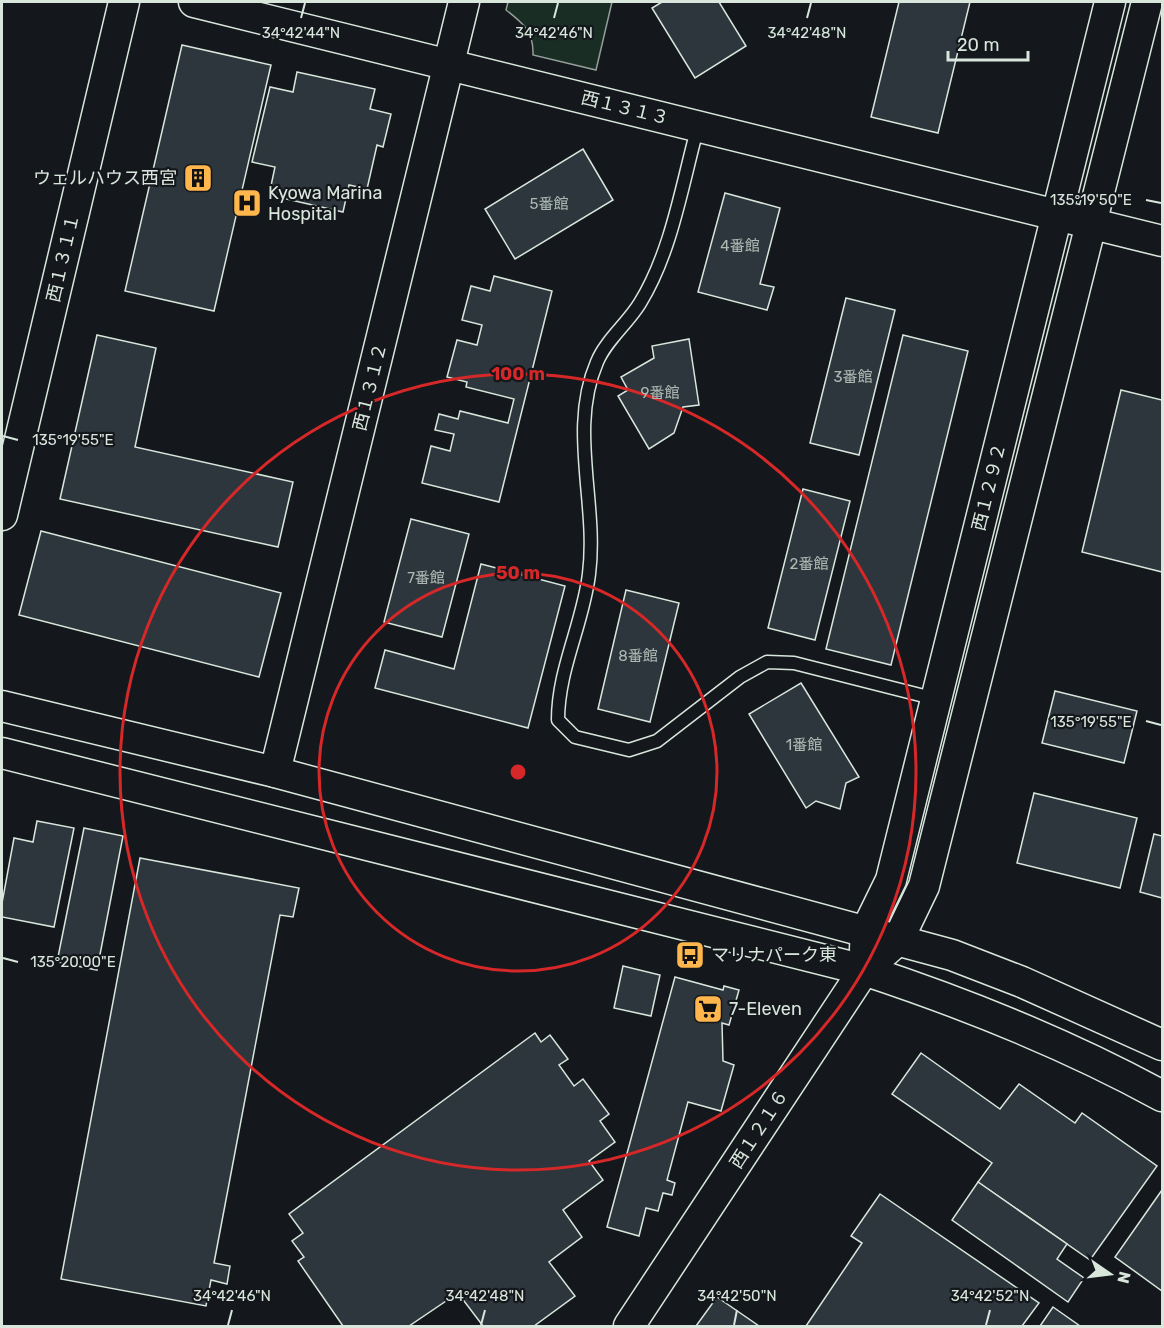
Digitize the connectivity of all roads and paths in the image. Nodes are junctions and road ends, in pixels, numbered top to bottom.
1 (124, 2) edge
2 (194, 2) edge
3 (464, 2) edge
4 (1110, 2) edge
5 (1147, 2) edge
6 (448, 64) junction
7 (698, 126) junction
8 (1057, 214) junction
9 (1091, 223) junction
10 (1162, 241) edge
11 (2, 515) edge
12 (936, 699) junction
13 (2, 706) edge
14 (2, 753) edge
15 (276, 772) junction
16 (866, 931) junction
17 (898, 940) junction
18 (864, 970) junction
19 (1162, 1046) edge
20 (1162, 1096) edge
21 (629, 1326) edge

1 - 11 street, 西１３１１
2 - 6 street, 西１３１３
3 - 6 street, 西１３１２
4 - 8 street, 西１２９２
5 - 9 street, 西１２９２
6 - 7 street, 西１３１３
6 - 15 street, 西１３１２
7 - 8 street, 西１３１３
7 - 12 lane
8 - 9 street, 西１３１３
8 - 12 street, 西１２９２
9 - 10 street, 西１３１３
9 - 17 street, 西１２９２
12 - 16 street, 西１２９２
13 - 15 street
14 - 18 street
15 - 16 street
16 - 17 street
16 - 18 street, 西１２９２
17 - 18 street, 西１２１６
17 - 19 street
18 - 20 street
18 - 21 street, 西１２１６

